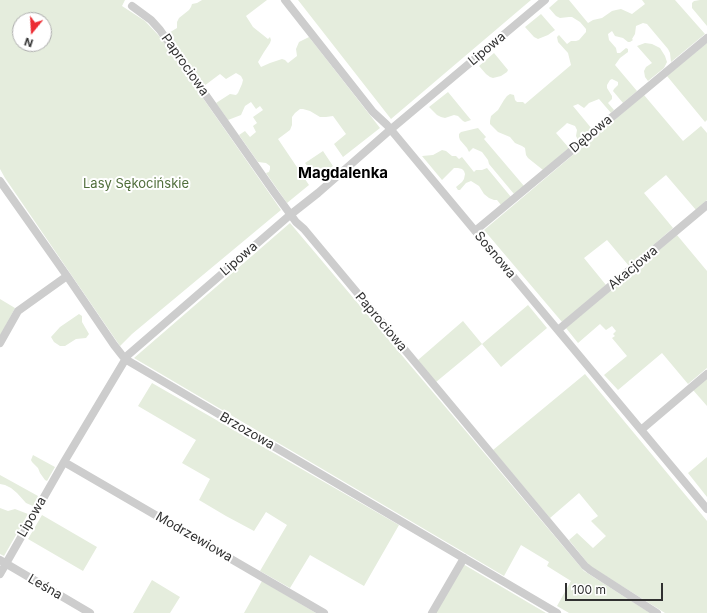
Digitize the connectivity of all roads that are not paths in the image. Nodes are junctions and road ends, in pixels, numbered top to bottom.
1 (285, 0) edge
2 (545, 0) edge
3 (132, 6) dead end
4 (707, 38) edge
5 (390, 130) junction
6 (0, 181) edge
7 (707, 206) edge
8 (290, 215) junction
9 (475, 231) junction
10 (68, 276) junction
11 (558, 330) junction
12 (0, 343) edge
13 (125, 359) junction
14 (707, 374) edge
15 (641, 430) junction
16 (64, 462) junction
17 (707, 509) edge
18 (464, 558) junction
19 (3, 562) edge
20 (0, 574) edge
21 (90, 613) edge
22 (324, 613) edge
23 (432, 613) edge
24 (556, 613) edge
25 (657, 613) edge

1 - 5 street, Sosnowa
2 - 5 street, Lipowa
3 - 8 street, Paprociowa
4 - 9 street, Dębowa
5 - 8 street, Lipowa
5 - 9 street, Sosnowa
6 - 10 street, Brzozowa
7 - 11 street, Akacjowa
8 - 13 street, Lipowa
8 - 25 street, Paprociowa
9 - 11 street, Sosnowa
10 - 12 street
10 - 13 street, Brzozowa
11 - 15 street, Sosnowa
13 - 16 street, Lipowa
13 - 18 street, Brzozowa
14 - 15 street
15 - 17 street, Sosnowa
16 - 19 street, Lipowa
16 - 22 street, Modrzewiowa
18 - 23 street
18 - 24 street, Brzozowa
19 - 20 street, Lipowa
19 - 21 street, Leśna

